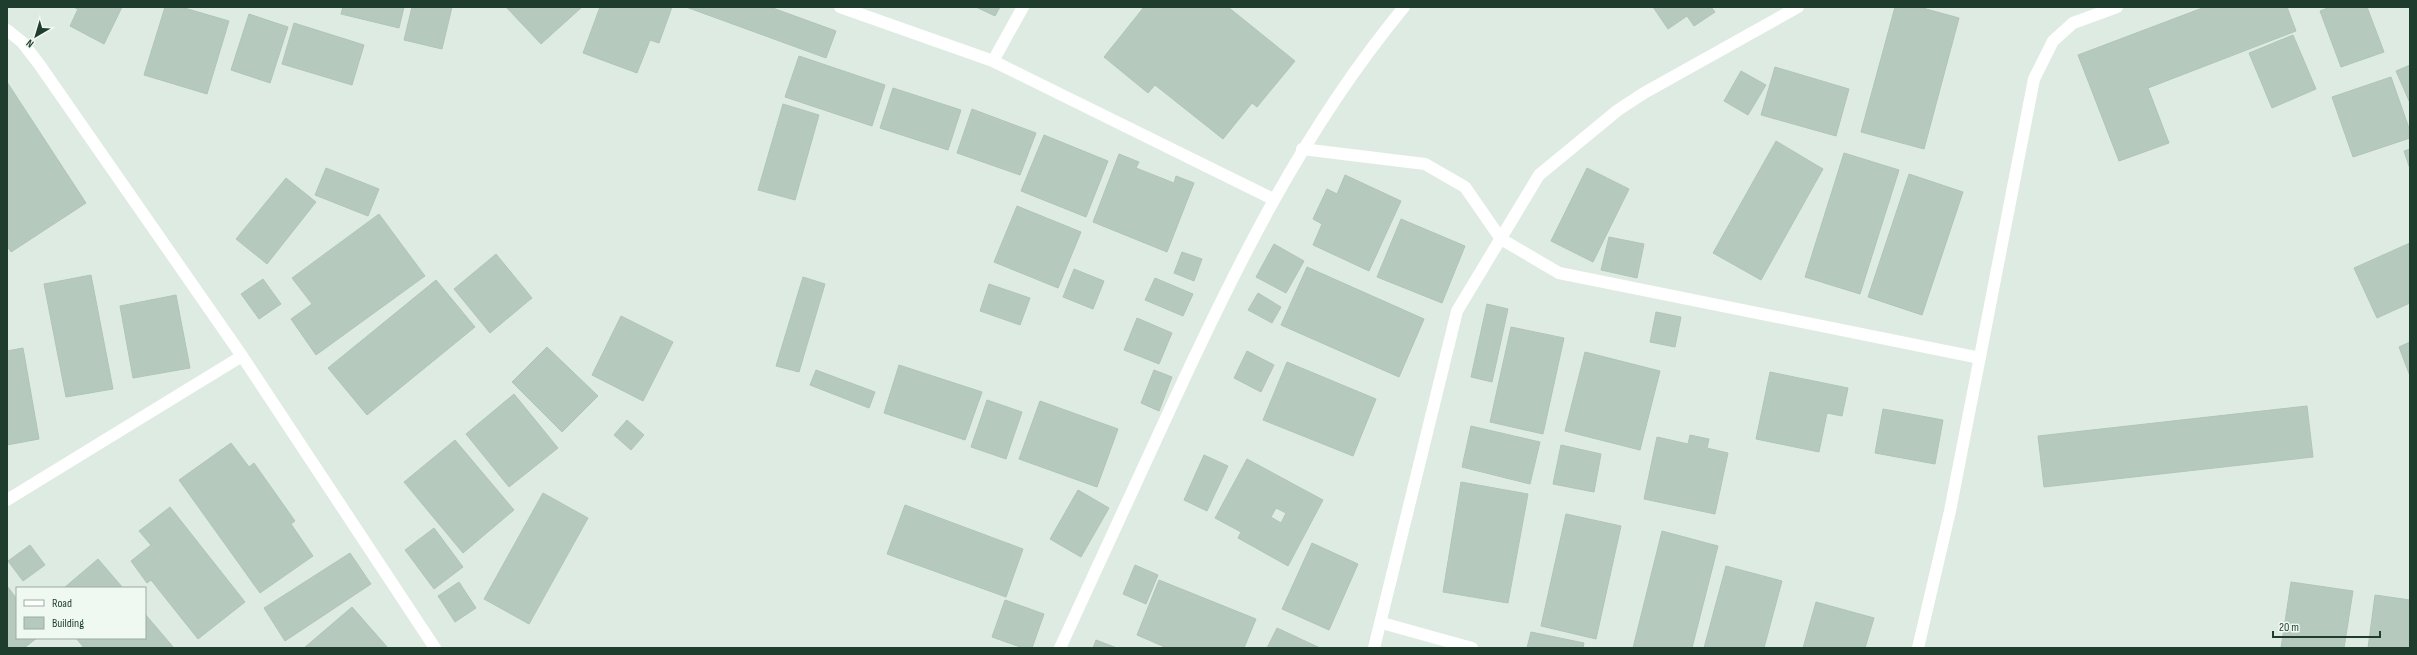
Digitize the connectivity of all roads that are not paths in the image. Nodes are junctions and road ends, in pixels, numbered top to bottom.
1 (840, 7) edge
2 (1023, 7) edge
3 (1404, 7) edge
4 (1798, 7) edge
5 (2117, 7) edge
6 (7, 30) edge
7 (993, 61) junction
8 (1302, 149) junction
9 (1273, 199) junction
10 (1501, 239) junction
11 (242, 356) junction
12 (1980, 358) junction
13 (7, 500) edge
14 (1382, 623) junction
15 (435, 648) edge
16 (1060, 648) edge
17 (1374, 648) edge
18 (1472, 648) edge
19 (1918, 648) edge

1 - 7 street
2 - 7 street
3 - 8 street
4 - 10 street
5 - 12 street
6 - 11 street
7 - 9 street
8 - 9 street
8 - 10 street
9 - 16 street
10 - 12 street
10 - 14 street
11 - 13 street
11 - 15 street
12 - 19 street
14 - 17 street
14 - 18 street

